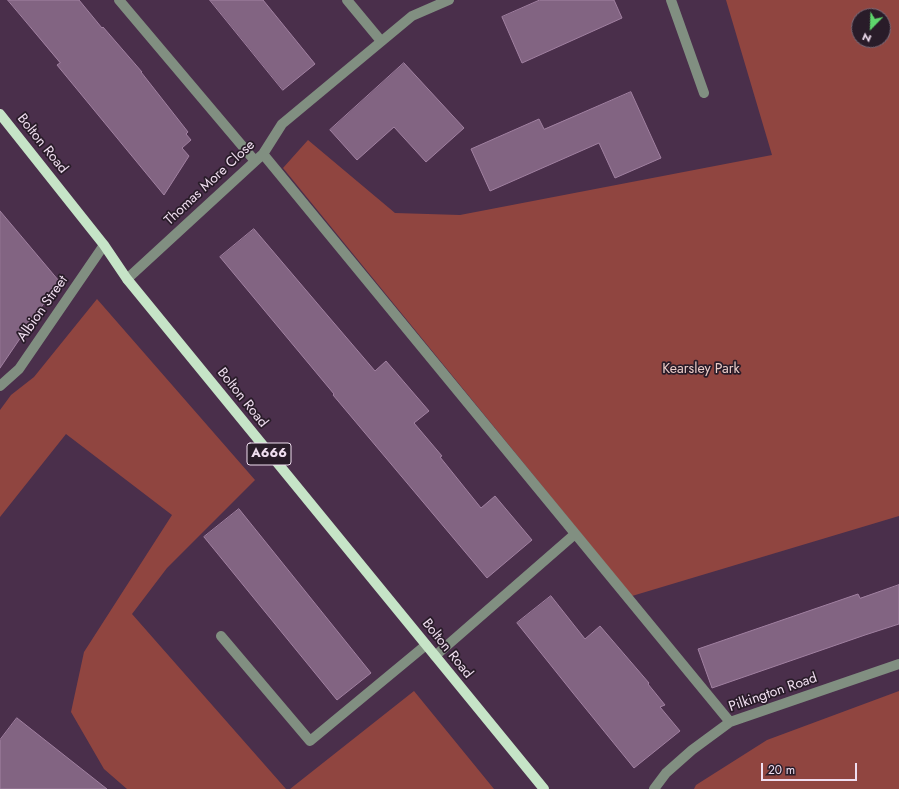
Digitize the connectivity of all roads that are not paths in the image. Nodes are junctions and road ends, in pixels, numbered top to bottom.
1 (119, 0) edge
2 (347, 0) edge
3 (449, 0) edge
4 (671, 0) edge
5 (381, 41) junction
6 (704, 93) dead end
7 (0, 114) edge
8 (259, 158) junction
9 (104, 245) junction
10 (127, 279) junction
11 (1, 383) edge
12 (575, 534) junction
13 (221, 636) dead end
14 (426, 645) junction
15 (435, 656) junction
16 (899, 664) edge
17 (730, 722) junction
18 (544, 789) edge
19 (654, 789) edge

1 - 8 street
2 - 5 street
3 - 5 street, Thomas More Close
4 - 6 street
5 - 8 street, Thomas More Close
7 - 9 main road, Bolton Road / A666
8 - 10 street, Thomas More Close
8 - 12 street
9 - 10 main road, Bolton Road / A666
9 - 11 street, Albion Street
10 - 14 main road, Bolton Road / A666
12 - 15 street
12 - 17 street
13 - 14 street
14 - 15 main road, Bolton Road / A666
15 - 18 main road, Bolton Road / A666
16 - 17 street, Pilkington Road
17 - 19 street, Pilkington Road

